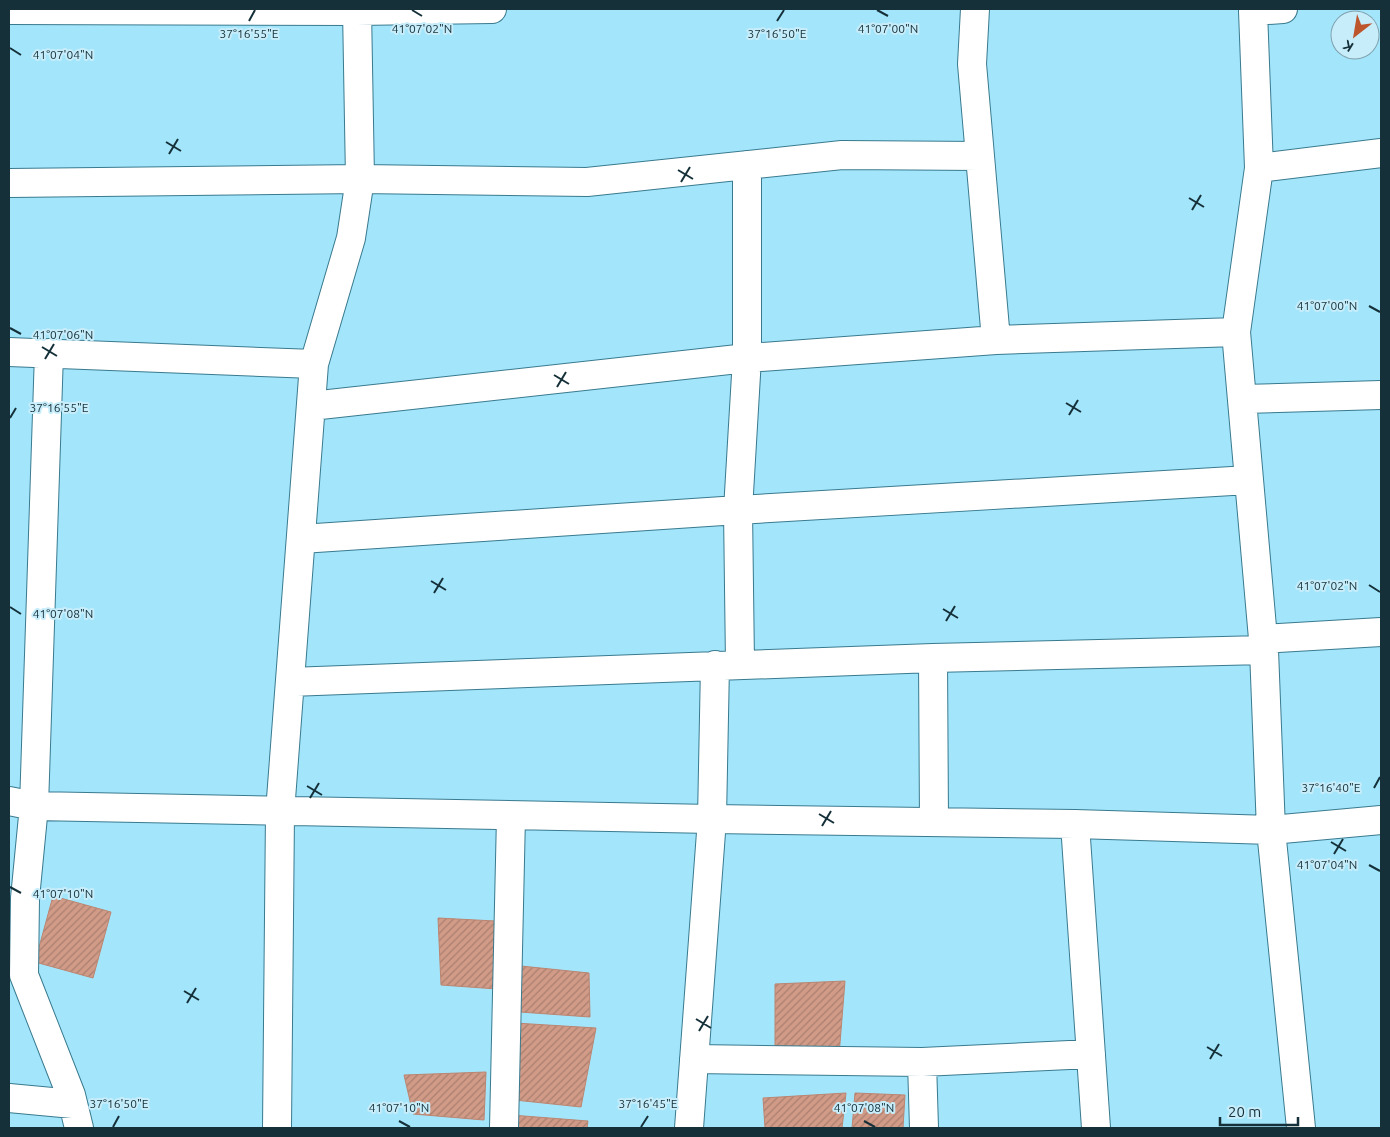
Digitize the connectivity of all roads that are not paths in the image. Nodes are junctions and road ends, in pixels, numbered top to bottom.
1 (492, 9) edge
2 (975, 9) edge
3 (1282, 9) edge
4 (9, 10) edge
5 (357, 10) edge
6 (1381, 153) edge
7 (980, 156) junction
8 (747, 165) junction
9 (1259, 168) junction
10 (360, 179) junction
11 (9, 184) edge
12 (1236, 332) junction
13 (996, 340) junction
14 (9, 352) edge
15 (49, 353) junction
16 (747, 358) junction
17 (314, 364) junction
18 (1381, 395) edge
19 (1242, 400) junction
20 (311, 406) junction
21 (1249, 480) junction
22 (738, 510) junction
23 (301, 539) junction
24 (1381, 632) edge
25 (1263, 644) junction
26 (933, 658) junction
27 (728, 665) junction
28 (290, 682) junction
29 (22, 804) edge
30 (280, 812) junction
31 (511, 816) junction
32 (712, 819) junction
33 (1381, 820) edge
34 (934, 822) junction
35 (1074, 824) junction
36 (1271, 830) junction
37 (18, 984) edge
38 (1091, 1054) junction
39 (694, 1059) junction
40 (922, 1062) junction
41 (9, 1098) edge
42 (76, 1116) edge
43 (277, 1128) edge
44 (504, 1128) edge
45 (689, 1128) edge
46 (924, 1128) edge
47 (1096, 1128) edge
48 (1301, 1128) edge

1 - 5 street
2 - 7 street
3 - 9 street
4 - 5 street
5 - 10 street
6 - 9 street
7 - 8 street
7 - 13 street
8 - 10 street
8 - 16 street
9 - 12 street
10 - 11 street
10 - 17 street
12 - 13 street
12 - 19 street
13 - 16 street
14 - 15 street
15 - 17 street
15 - 29 street
16 - 20 street
16 - 22 street
17 - 20 street
18 - 19 street
19 - 21 street
20 - 23 street
21 - 22 street
21 - 25 street
22 - 23 street
22 - 27 street
23 - 28 street
24 - 25 street
25 - 26 street
25 - 36 street
26 - 27 street
26 - 34 street
27 - 28 street
27 - 32 street
28 - 30 street
29 - 30 street
29 - 37 street
30 - 31 street
30 - 43 street
31 - 32 street
31 - 44 street
32 - 34 street
32 - 39 street
33 - 36 street
34 - 35 street
35 - 36 street
35 - 38 street
36 - 48 street
37 - 42 street
38 - 40 street
38 - 47 street
39 - 40 street
39 - 45 street
40 - 46 street
41 - 42 street

